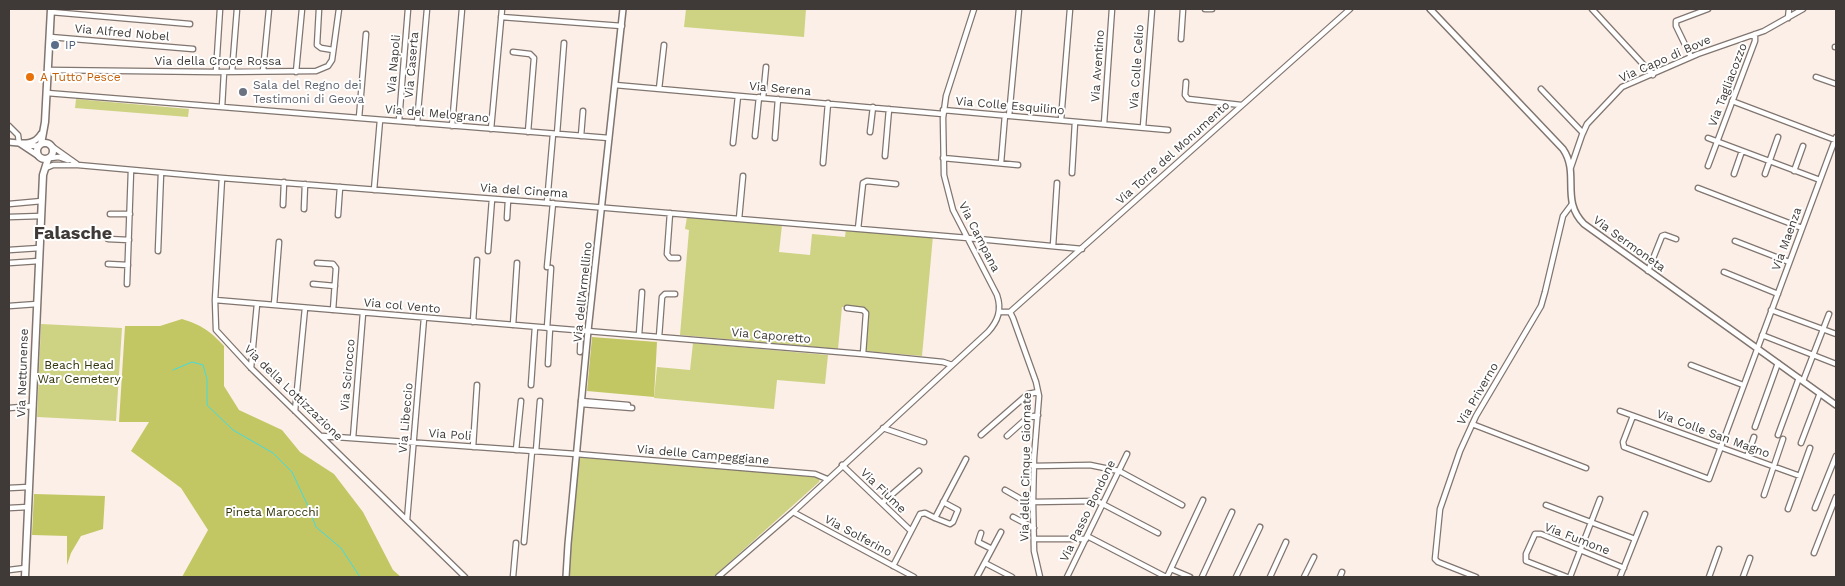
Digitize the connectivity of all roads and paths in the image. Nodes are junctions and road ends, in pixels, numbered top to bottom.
1 (220, 9) edge
2 (237, 9) edge
3 (269, 9) edge
4 (302, 9) edge
5 (319, 9) edge
6 (339, 9) edge
7 (408, 9) edge
8 (426, 9) edge
9 (462, 9) edge
10 (502, 9) edge
11 (624, 9) edge
12 (974, 9) edge
13 (1019, 9) edge
14 (1070, 9) edge
15 (1112, 9) edge
16 (1152, 9) edge
17 (1183, 9) edge
18 (1205, 9) edge
19 (1212, 9) edge
20 (1350, 9) edge
21 (1430, 9) edge
22 (1592, 9) edge
23 (1708, 9) edge
24 (1789, 9) edge
25 (1803, 9) edge
26 (51, 10) edge
27 (501, 17) junction
28 (1788, 18) junction
29 (190, 24) dead end
30 (622, 26) junction
31 (366, 34) dead end
32 (1755, 34) junction
33 (50, 37) junction
34 (1181, 39) dead end
35 (564, 43) dead end
36 (664, 45) dead end
37 (193, 49) dead end
38 (334, 50) junction
39 (512, 52) dead end
40 (1691, 57) junction
41 (766, 67) dead end
42 (48, 70) junction
43 (263, 71) junction
44 (216, 72) junction
45 (224, 72) junction
46 (232, 72) junction
47 (296, 72) junction
48 (1653, 74) junction
49 (1816, 77) dead end
50 (1186, 82) dead end
51 (1836, 84) edge
52 (615, 85) junction
53 (1541, 88) dead end
54 (659, 89) junction
55 (47, 94) junction
56 (738, 96) junction
57 (761, 98) junction
58 (778, 99) junction
59 (1732, 101) junction
60 (828, 103) junction
61 (1242, 105) junction
62 (222, 107) junction
63 (873, 107) junction
64 (889, 109) junction
65 (583, 111) dead end
66 (943, 112) junction
67 (1007, 116) junction
68 (359, 118) junction
69 (380, 120) junction
70 (1062, 120) junction
71 (399, 121) junction
72 (1075, 122) junction
73 (417, 123) junction
74 (1104, 124) junction
75 (9, 126) edge
76 (44, 126) junction
77 (452, 126) junction
78 (1143, 127) junction
79 (491, 129) junction
80 (1168, 130) dead end
81 (9, 132) edge
82 (528, 132) junction
83 (870, 132) dead end
84 (1583, 133) junction
85 (17, 134) junction
86 (555, 134) junction
87 (581, 136) junction
88 (755, 136) dead end
89 (1778, 137) dead end
90 (609, 138) junction
91 (775, 138) dead end
92 (1708, 138) dead end
93 (1836, 139) edge
94 (9, 142) edge
95 (1717, 142) junction
96 (19, 143) junction
97 (733, 143) dead end
98 (40, 145) junction
99 (52, 146) junction
100 (1803, 146) dead end
101 (1742, 151) junction
102 (38, 156) junction
103 (885, 156) dead end
104 (943, 158) junction
105 (49, 159) junction
106 (1769, 161) junction
107 (823, 163) dead end
108 (1001, 163) junction
109 (78, 165) junction
110 (1018, 165) dead end
111 (1708, 166) dead end
112 (1571, 167) junction
113 (131, 170) junction
114 (1794, 171) junction
115 (44, 172) junction
116 (161, 173) junction
117 (1072, 173) dead end
118 (1734, 174) dead end
119 (1765, 174) dead end
120 (743, 176) dead end
121 (222, 178) junction
122 (1820, 180) junction
123 (284, 182) junction
124 (1057, 183) dead end
125 (305, 184) junction
126 (896, 184) dead end
127 (340, 187) junction
128 (1698, 188) dead end
129 (374, 190) junction
130 (492, 199) junction
131 (508, 200) junction
132 (42, 201) junction
133 (547, 203) junction
134 (553, 203) junction
135 (9, 204) edge
136 (1572, 204) junction
137 (283, 205) dead end
138 (602, 207) junction
139 (304, 209) dead end
140 (670, 213) junction
141 (110, 214) dead end
142 (130, 214) junction
143 (41, 216) junction
144 (338, 216) dead end
145 (9, 217) edge
146 (507, 218) dead end
147 (739, 219) junction
148 (858, 228) junction
149 (1802, 228) junction
150 (968, 238) junction
151 (108, 239) dead end
152 (1676, 239) dead end
153 (129, 240) junction
154 (1735, 240) dead end
155 (279, 242) dead end
156 (1053, 246) junction
157 (40, 248) junction
158 (1082, 249) junction
159 (9, 250) edge
160 (158, 251) dead end
161 (488, 251) dead end
162 (678, 258) dead end
163 (477, 260) dead end
164 (39, 261) junction
165 (1789, 262) junction
166 (9, 263) edge
167 (317, 263) dead end
168 (517, 263) dead end
169 (108, 264) dead end
170 (128, 265) junction
171 (1648, 271) junction
172 (1724, 272) dead end
173 (127, 284) dead end
174 (313, 284) dead end
175 (335, 286) junction
176 (642, 292) dead end
177 (675, 294) dead end
178 (1778, 294) junction
179 (215, 300) junction
180 (37, 304) junction
181 (257, 304) junction
182 (274, 305) junction
183 (9, 306) edge
184 (305, 308) junction
185 (847, 308) dead end
186 (333, 310) junction
187 (1772, 310) junction
188 (1000, 312) junction
189 (1010, 312) junction
190 (363, 313) junction
191 (1829, 314) dead end
192 (424, 318) junction
193 (472, 322) junction
194 (513, 325) junction
195 (535, 327) junction
196 (548, 328) junction
197 (1824, 330) junction
198 (581, 331) junction
199 (588, 331) junction
200 (1836, 334) edge
201 (639, 335) junction
202 (1762, 335) junction
203 (660, 337) junction
204 (1757, 348) junction
205 (580, 352) dead end
206 (863, 354) junction
207 (1814, 355) junction
208 (1778, 363) junction
209 (548, 364) dead end
210 (1836, 364) edge
211 (952, 365) junction
212 (1691, 365) dead end
213 (251, 368) junction
214 (1801, 379) junction
215 (477, 385) dead end
216 (531, 385) dead end
217 (1743, 386) junction
218 (1038, 392) junction
219 (1820, 393) junction
220 (521, 401) dead end
221 (540, 402) dead end
222 (581, 402) junction
223 (1836, 405) edge
224 (33, 406) junction
225 (630, 406) dead end
226 (9, 408) edge
227 (295, 411) junction
228 (1620, 411) dead end
229 (1038, 415) junction
230 (1633, 416) junction
231 (1472, 424) junction
232 (1755, 427) dead end
233 (883, 428) junction
234 (981, 435) dead end
235 (1778, 435) dead end
236 (322, 436) junction
237 (1007, 436) dead end
238 (1754, 437) dead end
239 (353, 438) junction
240 (1783, 439) dead end
241 (924, 442) dead end
242 (414, 443) junction
243 (1801, 443) dead end
244 (473, 447) junction
245 (1720, 448) junction
246 (1810, 448) dead end
247 (516, 450) junction
248 (534, 451) junction
249 (576, 454) junction
250 (1127, 454) dead end
251 (1836, 456) edge
252 (1747, 457) junction
253 (966, 459) dead end
254 (842, 465) junction
255 (1033, 466) junction
256 (1774, 467) junction
257 (1586, 468) dead end
258 (1119, 470) junction
259 (919, 471) dead end
260 (1800, 476) junction
261 (827, 479) junction
262 (29, 487) junction
263 (9, 488) edge
264 (1005, 490) dead end
265 (1764, 495) dead end
266 (1836, 497) edge
267 (1600, 499) dead end
268 (1203, 500) dead end
269 (943, 502) junction
270 (882, 503) junction
271 (1033, 504) junction
272 (1103, 504) junction
273 (1182, 504) dead end
274 (1546, 505) dead end
275 (28, 507) junction
276 (9, 508) edge
277 (1815, 508) dead end
278 (1788, 510) dead end
279 (793, 512) junction
280 (1232, 512) dead end
281 (1645, 514) dead end
282 (1013, 517) dead end
283 (935, 518) junction
284 (407, 520) junction
285 (1592, 522) junction
286 (1034, 528) junction
287 (1260, 528) dead end
288 (911, 532) junction
289 (981, 532) dead end
290 (1001, 532) dead end
291 (1158, 532) dead end
292 (1087, 538) junction
293 (1034, 539) junction
294 (1635, 539) junction
295 (524, 542) dead end
296 (1286, 542) dead end
297 (516, 543) dead end
298 (992, 549) junction
299 (1580, 550) junction
300 (1720, 550) dead end
301 (1814, 553) dead end
302 (1314, 558) dead end
303 (1750, 558) dead end
304 (985, 563) junction
305 (893, 566) junction
306 (25, 568) junction
307 (1624, 568) junction
308 (1171, 569) junction
309 (9, 570) edge
310 (1342, 572) dead end
311 (25, 577) edge
312 (464, 577) edge
313 (513, 577) edge
314 (566, 577) edge
315 (718, 577) edge
316 (914, 577) edge
317 (977, 577) edge
318 (1012, 577) edge
319 (1040, 577) edge
320 (1069, 577) edge
321 (1167, 577) edge
322 (1190, 577) edge
323 (1202, 577) edge
324 (1236, 577) edge
325 (1270, 577) edge
326 (1304, 577) edge
327 (1340, 577) edge
328 (1476, 577) edge
329 (1568, 577) edge
330 (1620, 577) edge
331 (1708, 577) edge
332 (1742, 577) edge

1 - 44 street
2 - 46 street
3 - 43 street
4 - 47 street
5 - 38 street
6 - 38 street, Via della Croce Rossa
7 - 71 street, Via Napoli
8 - 73 street, Via Caserta
9 - 77 street
10 - 27 street
11 - 30 street, Via dell'Armellino
12 - 66 street, Via Campana
13 - 67 street
14 - 70 street
15 - 74 street, Via Aventino
16 - 78 street, Via Colle Celio
17 - 34 street
18 - 19 street
20 - 61 street, Via Torre del Monumento
21 - 112 street
22 - 48 street
23 - 40 street
24 - 28 street
25 - 28 street, Via Capo di Bove
26 - 29 street
26 - 33 main road
27 - 30 street
27 - 79 street
28 - 32 street, Via Capo di Bove
30 - 52 street, Via dell'Armellino
31 - 68 street
32 - 40 street, Via Capo di Bove
32 - 59 street, Via Tagliacozzo
33 - 37 street, Via Alfred Nobel
33 - 42 main road
35 - 86 street
36 - 54 street
38 - 47 street, Via della Croce Rossa
39 - 82 street
40 - 48 street, Via Capo di Bove
41 - 57 street
42 - 44 street, Via della Croce Rossa
42 - 55 main road
43 - 46 street, Via della Croce Rossa
43 - 47 street, Via della Croce Rossa
44 - 45 street, Via della Croce Rossa
45 - 46 street, Via della Croce Rossa
45 - 62 street
48 - 84 street, Via Capo di Bove
49 - 51 street
50 - 61 street
52 - 54 street, Via Serena
52 - 90 street, Via dell'Armellino
53 - 84 street
54 - 56 street, Via Serena
55 - 62 street, Via del Melograno
55 - 76 main road
56 - 57 street, Via Serena
56 - 97 street
57 - 58 street, Via Serena
57 - 88 street
58 - 60 street, Via Serena
58 - 91 street
59 - 93 street
59 - 95 street, Via Tagliacozzo
60 - 63 street, Via Serena
60 - 107 street
61 - 158 street, Via Torre del Monumento
62 - 68 street, Via del Melograno
63 - 64 street, Via Serena
63 - 83 street
64 - 66 street, Via Serena
64 - 103 street
65 - 87 street
66 - 67 street, Via Colle Esquilino
66 - 104 street, Via Campana
67 - 70 street, Via Colle Esquilino
67 - 108 street
68 - 69 street, Via del Melograno
69 - 71 street, Via del Melograno
69 - 129 street
70 - 72 street, Via Colle Esquilino
71 - 73 street, Via del Melograno
72 - 74 street, Via Colle Esquilino
72 - 117 street, Via Colle Esquilino
73 - 77 street, Via del Melograno
74 - 78 street, Via Colle Esquilino
75 - 85 street
76 - 96 street
76 - 98 main road
76 - 99 main road
77 - 79 street, Via del Melograno
78 - 80 street, Via Colle Esquilino
79 - 82 street, Via del Melograno
81 - 85 street
82 - 86 street, Via del Melograno
84 - 112 street, Via Capo di Bove
85 - 96 street
86 - 87 street, Via del Melograno
86 - 133 street
87 - 90 street, Via del Melograno
89 - 106 street
90 - 138 street, Via dell'Armellino
92 - 95 street, Via Tagliacozzo
93 - 122 street, Via Maenza
94 - 96 street
95 - 101 street, Via Tagliacozzo
95 - 111 street, Via Tagliacozzo
96 - 98 street
96 - 102 street
98 - 99 main road
98 - 102 main road
99 - 105 main road
99 - 109 street
100 - 114 street
101 - 106 street, Via Tagliacozzo
101 - 118 street
102 - 105 main road
102 - 115 main road
104 - 108 street
104 - 150 street, Via Campana
105 - 109 street
105 - 115 main road
106 - 114 street, Via Tagliacozzo
106 - 119 street
108 - 110 street
109 - 113 street, Via del Cinema
109 - 115 street
112 - 136 street
113 - 116 street, Via del Cinema
113 - 142 street
114 - 122 street, Via Tagliacozzo
115 - 132 main road, Via Nettunense
116 - 121 street, Via del Cinema
116 - 160 street
120 - 147 street
121 - 123 street, Via del Cinema
121 - 179 street, Via della Lottizzazione
122 - 149 street, Via Maenza
123 - 125 street, Via del Cinema
123 - 137 street
124 - 156 street
125 - 127 street, Via del Cinema
125 - 139 street
126 - 148 street
127 - 129 street, Via del Cinema
127 - 144 street
128 - 149 street
129 - 130 street, Via del Cinema
130 - 131 street, Via del Cinema
130 - 161 street
131 - 133 street, Via del Cinema
131 - 146 street
132 - 135 street
132 - 143 main road, Via Nettunense
133 - 134 street, Via del Cinema
134 - 138 street, Via del Cinema
134 - 196 street
136 - 171 street, Via Sermoneta
136 - 231 street, Via Priverno
138 - 140 street, Via del Cinema
138 - 199 street, Via dell'Armellino
140 - 147 street, Via del Cinema
140 - 162 street
141 - 142 street
142 - 153 street
143 - 145 street
143 - 157 main road, Via Nettunense
147 - 148 street, Via del Cinema
148 - 150 street, Via del Cinema
149 - 165 street, Via Maenza
150 - 156 street, Via del Cinema
150 - 188 street, Via Campana
151 - 153 street
152 - 171 street
153 - 170 street
154 - 165 street
155 - 182 street
156 - 158 street, Via del Cinema
157 - 159 street
157 - 164 main road, Via Nettunense
158 - 189 street, Via Torre del Monumento
163 - 193 street
164 - 166 street
164 - 180 main road, Via Nettunense
165 - 178 street, Via Maenza
167 - 175 street
168 - 194 street
169 - 170 street
170 - 173 street
171 - 204 street, Via Sermoneta
172 - 178 street
174 - 175 street
175 - 186 street
176 - 201 street
177 - 203 street
178 - 187 street, Via Maenza
179 - 181 street, Via col Vento
179 - 213 street, Via della Lottizzazione
180 - 183 street
180 - 224 main road, Via Nettunense
181 - 182 street, Via col Vento
181 - 213 street
182 - 184 street, Via col Vento
184 - 186 street, Via col Vento
184 - 227 street
185 - 206 street
186 - 190 street, Via col Vento
187 - 197 street
187 - 202 street, Via Maenza
188 - 189 street
188 - 211 street
189 - 218 street, Via delle Cinque Giornate
190 - 192 street, Via col Vento
190 - 239 street, Via Scirocco
191 - 197 street
192 - 193 street, Via col Vento
192 - 242 street, Via Libeccio
193 - 194 street, Via col Vento
194 - 195 street, Via col Vento
195 - 196 street, Via col Vento
195 - 216 street
196 - 198 street, Via col Vento
196 - 209 street
197 - 200 street
197 - 207 street
198 - 199 street, Via col Vento
198 - 205 street
199 - 201 street, Via Caporetto
199 - 222 street, Via dell'Armellino
201 - 203 street, Via Caporetto
202 - 204 street, Via Maenza
202 - 207 street
203 - 206 street, Via Caporetto
204 - 208 street, Via Sermoneta
204 - 217 street, Via Maenza
206 - 211 street, Via Caporetto
207 - 210 street
207 - 214 street
208 - 214 street, Via Sermoneta
208 - 232 street
211 - 233 street
212 - 217 street
213 - 227 street, Via della Lottizzazione
214 - 219 street, Via Sermoneta
214 - 235 street
215 - 244 street
217 - 245 street, Via Maenza
218 - 229 street, Via delle Cinque Giornate
218 - 234 street
219 - 223 street, Via Sermoneta
219 - 243 street
220 - 247 street
221 - 248 street
222 - 225 street
222 - 249 street, Via dell'Armellino
224 - 226 street
224 - 262 main road, Via Nettunense
227 - 236 street, Via della Lottizzazione
228 - 230 street, Via Colle San Magno
229 - 237 street
229 - 255 street, Via delle Cinque Giornate
230 - 245 street, Via Colle San Magno
230 - 245 street, Via Maenza
231 - 257 street
231 - 328 street, Via Priverno
233 - 241 street
233 - 254 street
236 - 239 street, Via Poli
236 - 284 street, Via della Lottizzazione
238 - 252 street
239 - 242 street, Via Poli
240 - 256 street
242 - 244 street, Via Poli
242 - 284 street, Via Libeccio
244 - 247 street, Via Poli
245 - 252 street, Via Colle San Magno
246 - 260 street
247 - 248 street, Via Poli
248 - 249 street, Via Poli
248 - 295 street
249 - 261 street, Via delle Campeggiane
249 - 314 street, Via dell'Armellino
250 - 258 street, Via Passo Bondone
251 - 277 street
252 - 256 street, Via Colle San Magno
253 - 269 street
254 - 261 street
254 - 270 street, Via Fiume
255 - 258 street
255 - 271 street, Via delle Cinque Giornate
256 - 260 street, Via Colle San Magno
256 - 265 street
258 - 272 street, Via Passo Bondone
258 - 273 street
259 - 270 street
260 - 278 street
261 - 279 street
262 - 263 street
262 - 275 main road, Via Nettunense
264 - 271 street
266 - 301 street
267 - 285 street
268 - 308 street
269 - 283 street
269 - 283 street
270 - 288 street, Via Fiume
271 - 272 street
271 - 286 street, Via delle Cinque Giornate
272 - 291 street
272 - 292 street, Via Passo Bondone
274 - 285 street
275 - 276 street
275 - 306 main road, Via Nettunense
279 - 305 street, Via Solferino
279 - 315 street
280 - 323 street
281 - 294 street
282 - 286 street
283 - 288 street
284 - 312 street, Via della Lottizzazione
285 - 294 street
285 - 299 street
286 - 293 street, Via delle Cinque Giornate
287 - 324 street
288 - 305 street
289 - 298 street
290 - 298 street
292 - 293 street
292 - 320 street, Via Passo Bondone
292 - 321 street
293 - 319 street, Via delle Cinque Giornate
294 - 307 street
296 - 325 street
297 - 313 street
298 - 304 street
299 - 307 street, Via Fumone
299 - 329 street
299 - 329 street, Via Fumone
300 - 331 street
302 - 326 street
303 - 332 street
304 - 317 street
304 - 318 street
305 - 316 street, Via Solferino
306 - 309 street
306 - 311 main road, Via Nettunense
307 - 330 street
308 - 321 street
308 - 322 street
310 - 327 street

